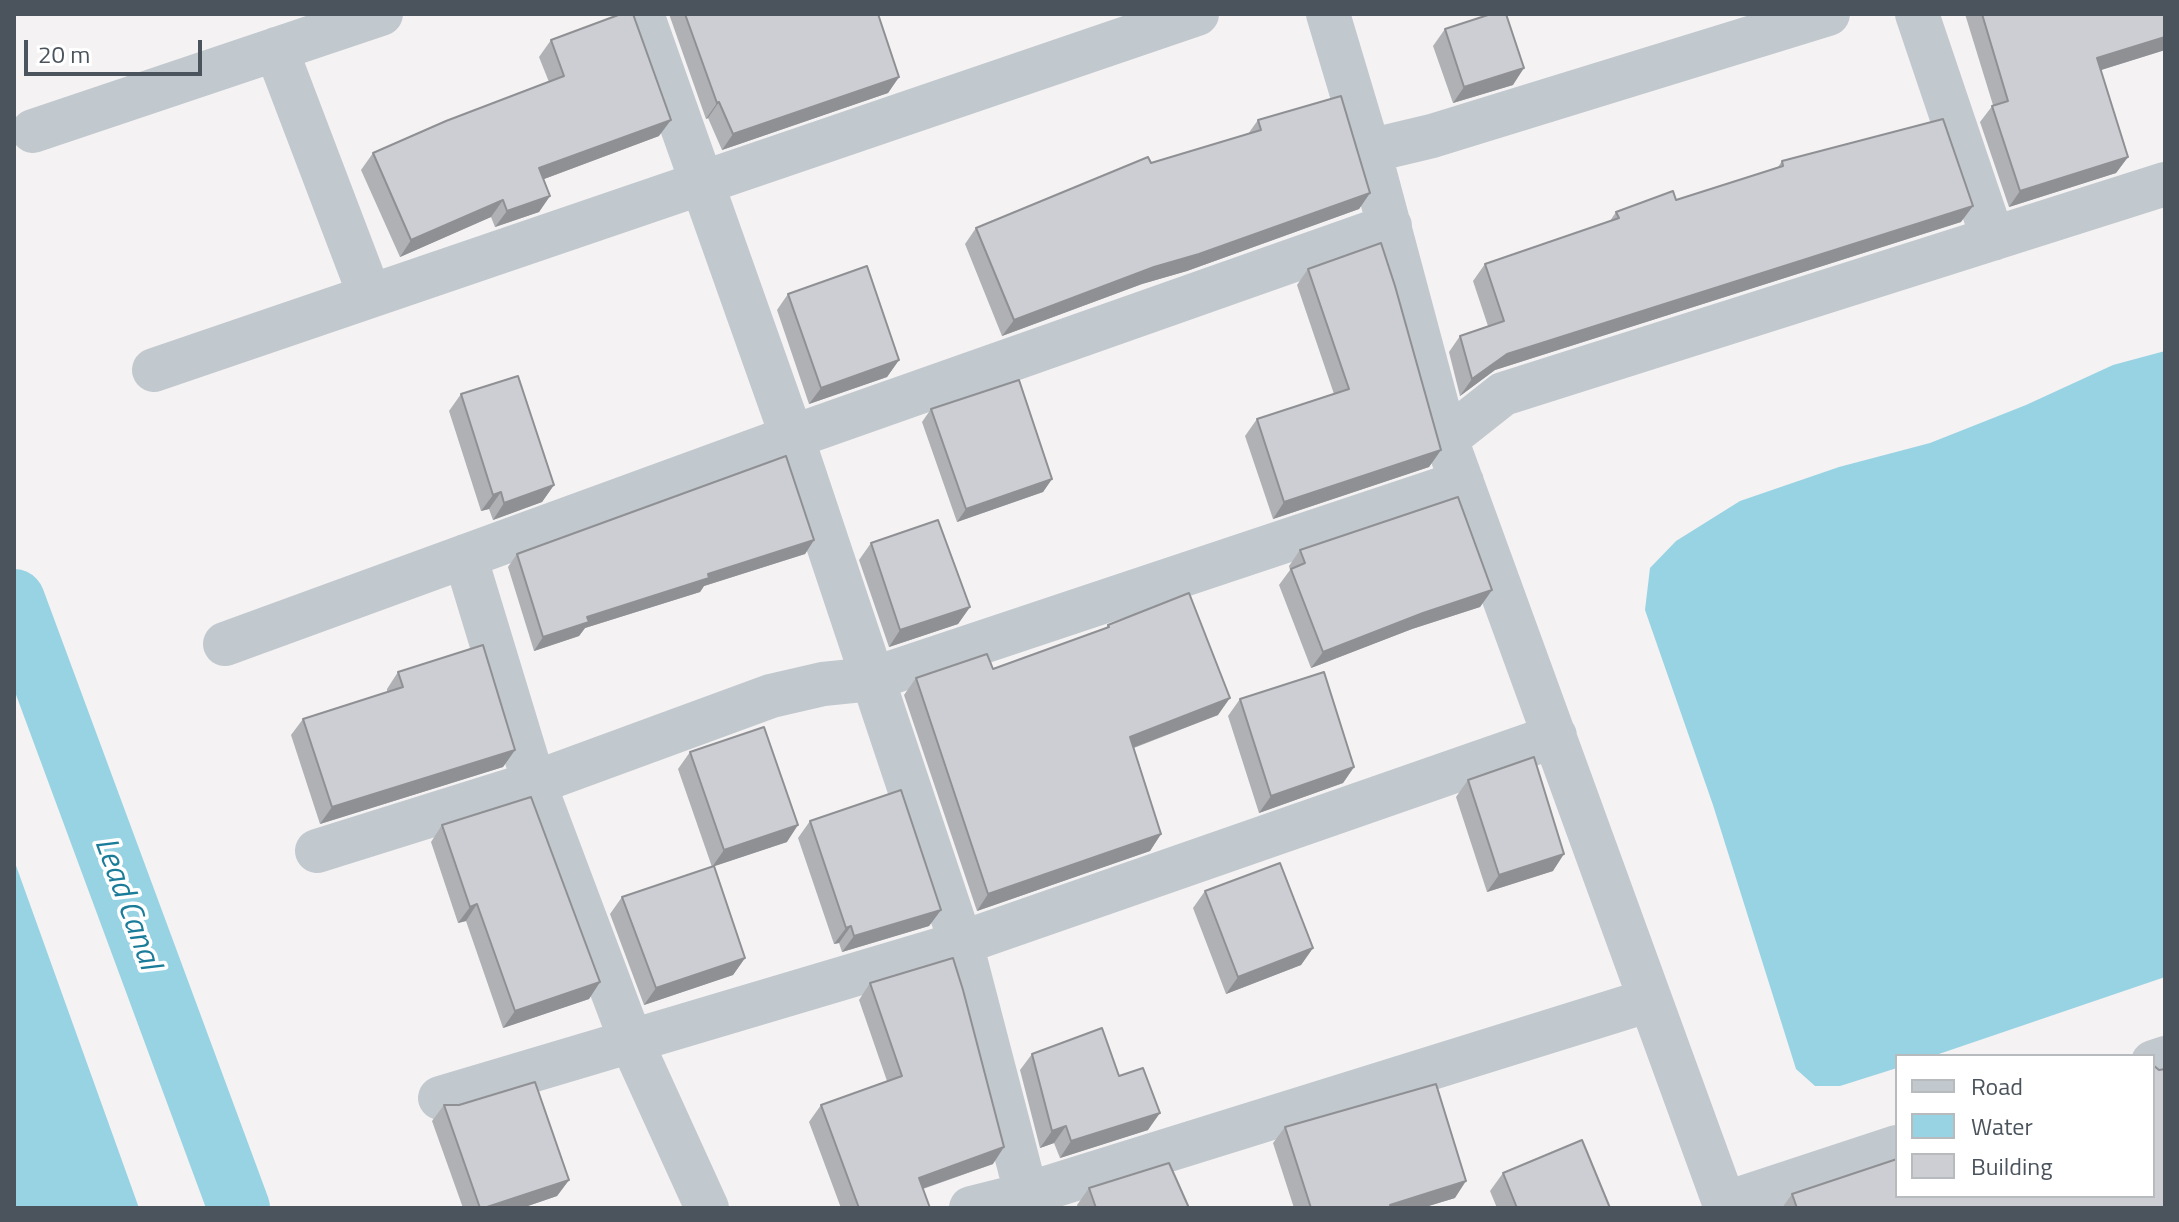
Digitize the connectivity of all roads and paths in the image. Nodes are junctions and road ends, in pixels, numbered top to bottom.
1 (381, 14) edge
2 (642, 14) edge
3 (1197, 14) edge
4 (1328, 14) edge
5 (1828, 14) edge
6 (1917, 14) edge
7 (276, 49) junction
8 (33, 131) dead end
9 (1369, 151) junction
10 (703, 182) junction
11 (2165, 184) edge
12 (1390, 226) junction
13 (1993, 239) junction
14 (370, 296) junction
15 (154, 370) dead end
16 (792, 437) junction
17 (1446, 439) junction
18 (1462, 482) junction
19 (465, 556) junction
20 (225, 644) dead end
21 (872, 679) junction
22 (1555, 736) junction
23 (534, 783) junction
24 (317, 851) dead end
25 (961, 943) junction
26 (1650, 1000) junction
27 (631, 1041) junction
28 (440, 1098) dead end
29 (1895, 1148) edge
30 (1028, 1201) edge
31 (1725, 1206) edge
32 (707, 1208) edge
33 (971, 1208) edge

1 - 7 street
2 - 10 street
3 - 10 street
4 - 9 street
5 - 9 street
6 - 13 street
7 - 8 street
7 - 14 street
9 - 12 street
10 - 14 street
10 - 16 street
11 - 13 street
12 - 16 street
12 - 17 street
13 - 17 street
14 - 15 street
16 - 19 street
16 - 21 street
17 - 18 street
18 - 21 street
18 - 22 street
19 - 20 street
19 - 23 street
21 - 23 street
21 - 25 street
22 - 25 street
22 - 26 street
23 - 24 street
23 - 27 street
25 - 27 street
25 - 30 street
26 - 30 street
26 - 31 street
27 - 28 street
27 - 32 street
29 - 31 street
30 - 33 street

